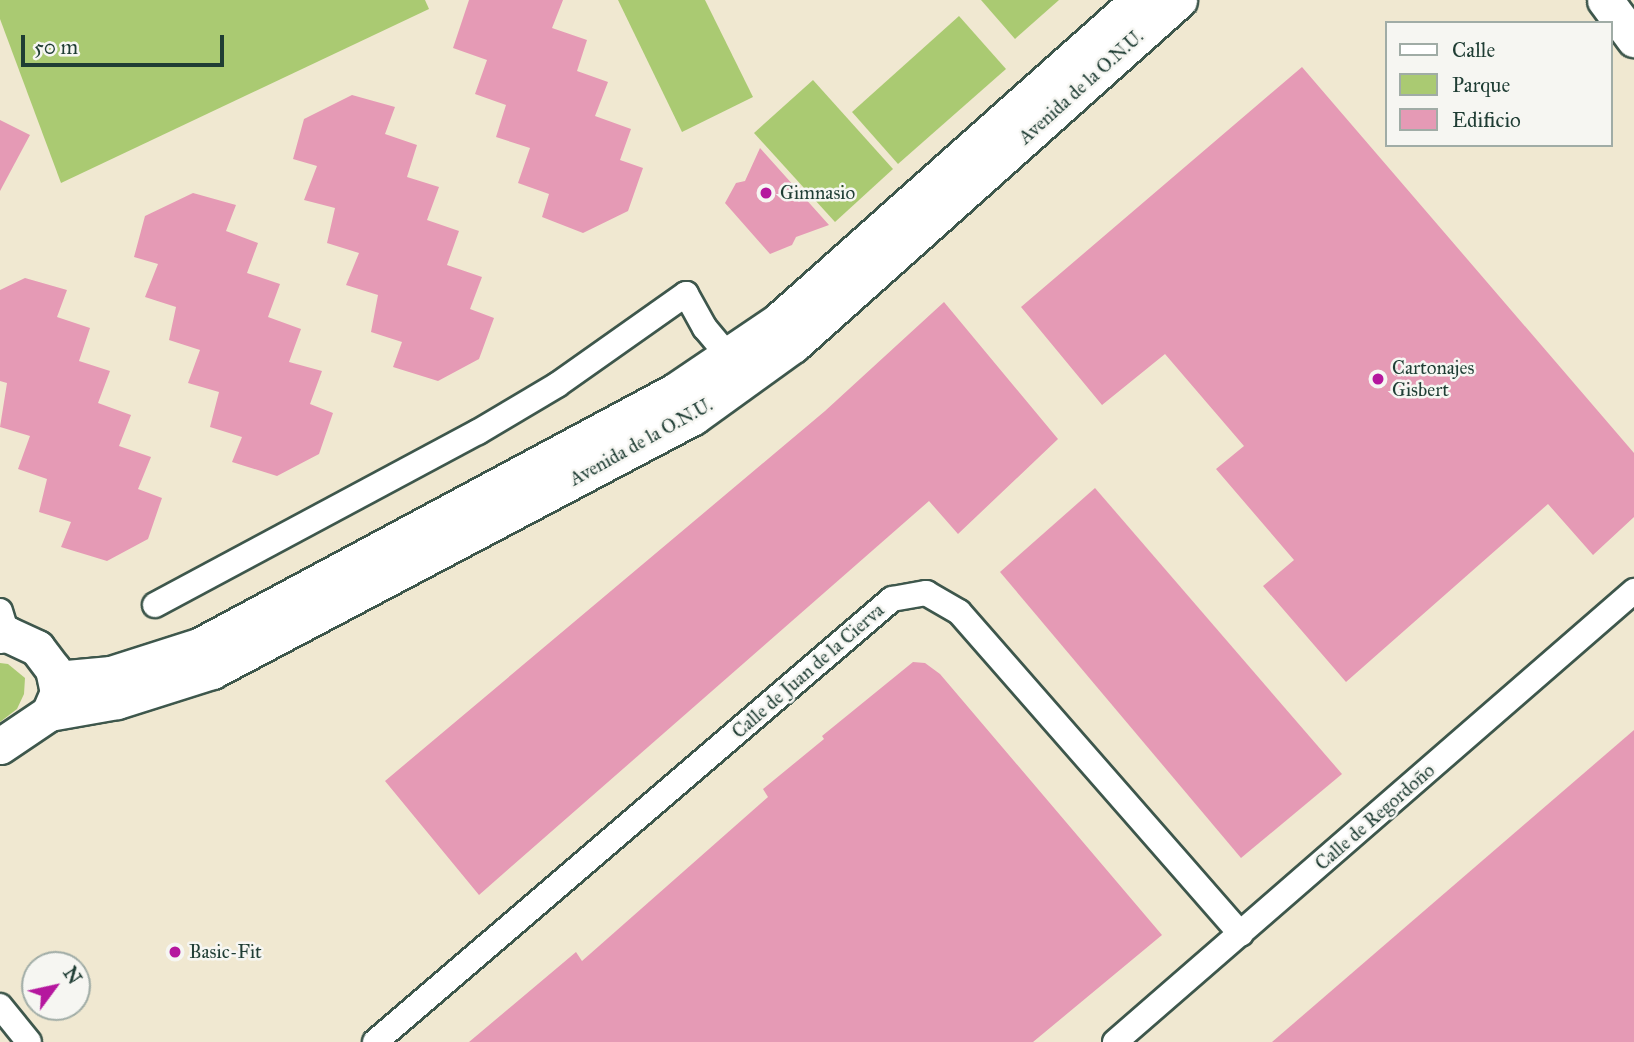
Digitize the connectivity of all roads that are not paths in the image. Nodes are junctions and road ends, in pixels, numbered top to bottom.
1 (1138, 0) edge
2 (1179, 0) edge
3 (1605, 0) edge
4 (1634, 39) edge
5 (729, 357) junction
6 (1634, 591) edge
7 (155, 605) dead end
8 (3, 627) edge
9 (56, 679) junction
10 (49, 713) junction
11 (0, 746) edge
12 (1241, 934) junction
13 (0, 1006) edge
14 (29, 1042) edge
15 (375, 1042) edge
16 (1115, 1042) edge

1 - 5 street, Avenida de la O.N.U.
2 - 10 street, Avenida de la O.N.U.
3 - 4 street
5 - 7 street
5 - 9 street, Avenida de la O.N.U.
6 - 12 street, Calle de Regordoño
8 - 9 street
9 - 10 street
10 - 11 street
12 - 15 street, Calle de Juan de la Cierva
12 - 16 street, Calle de Regordoño
13 - 14 street

